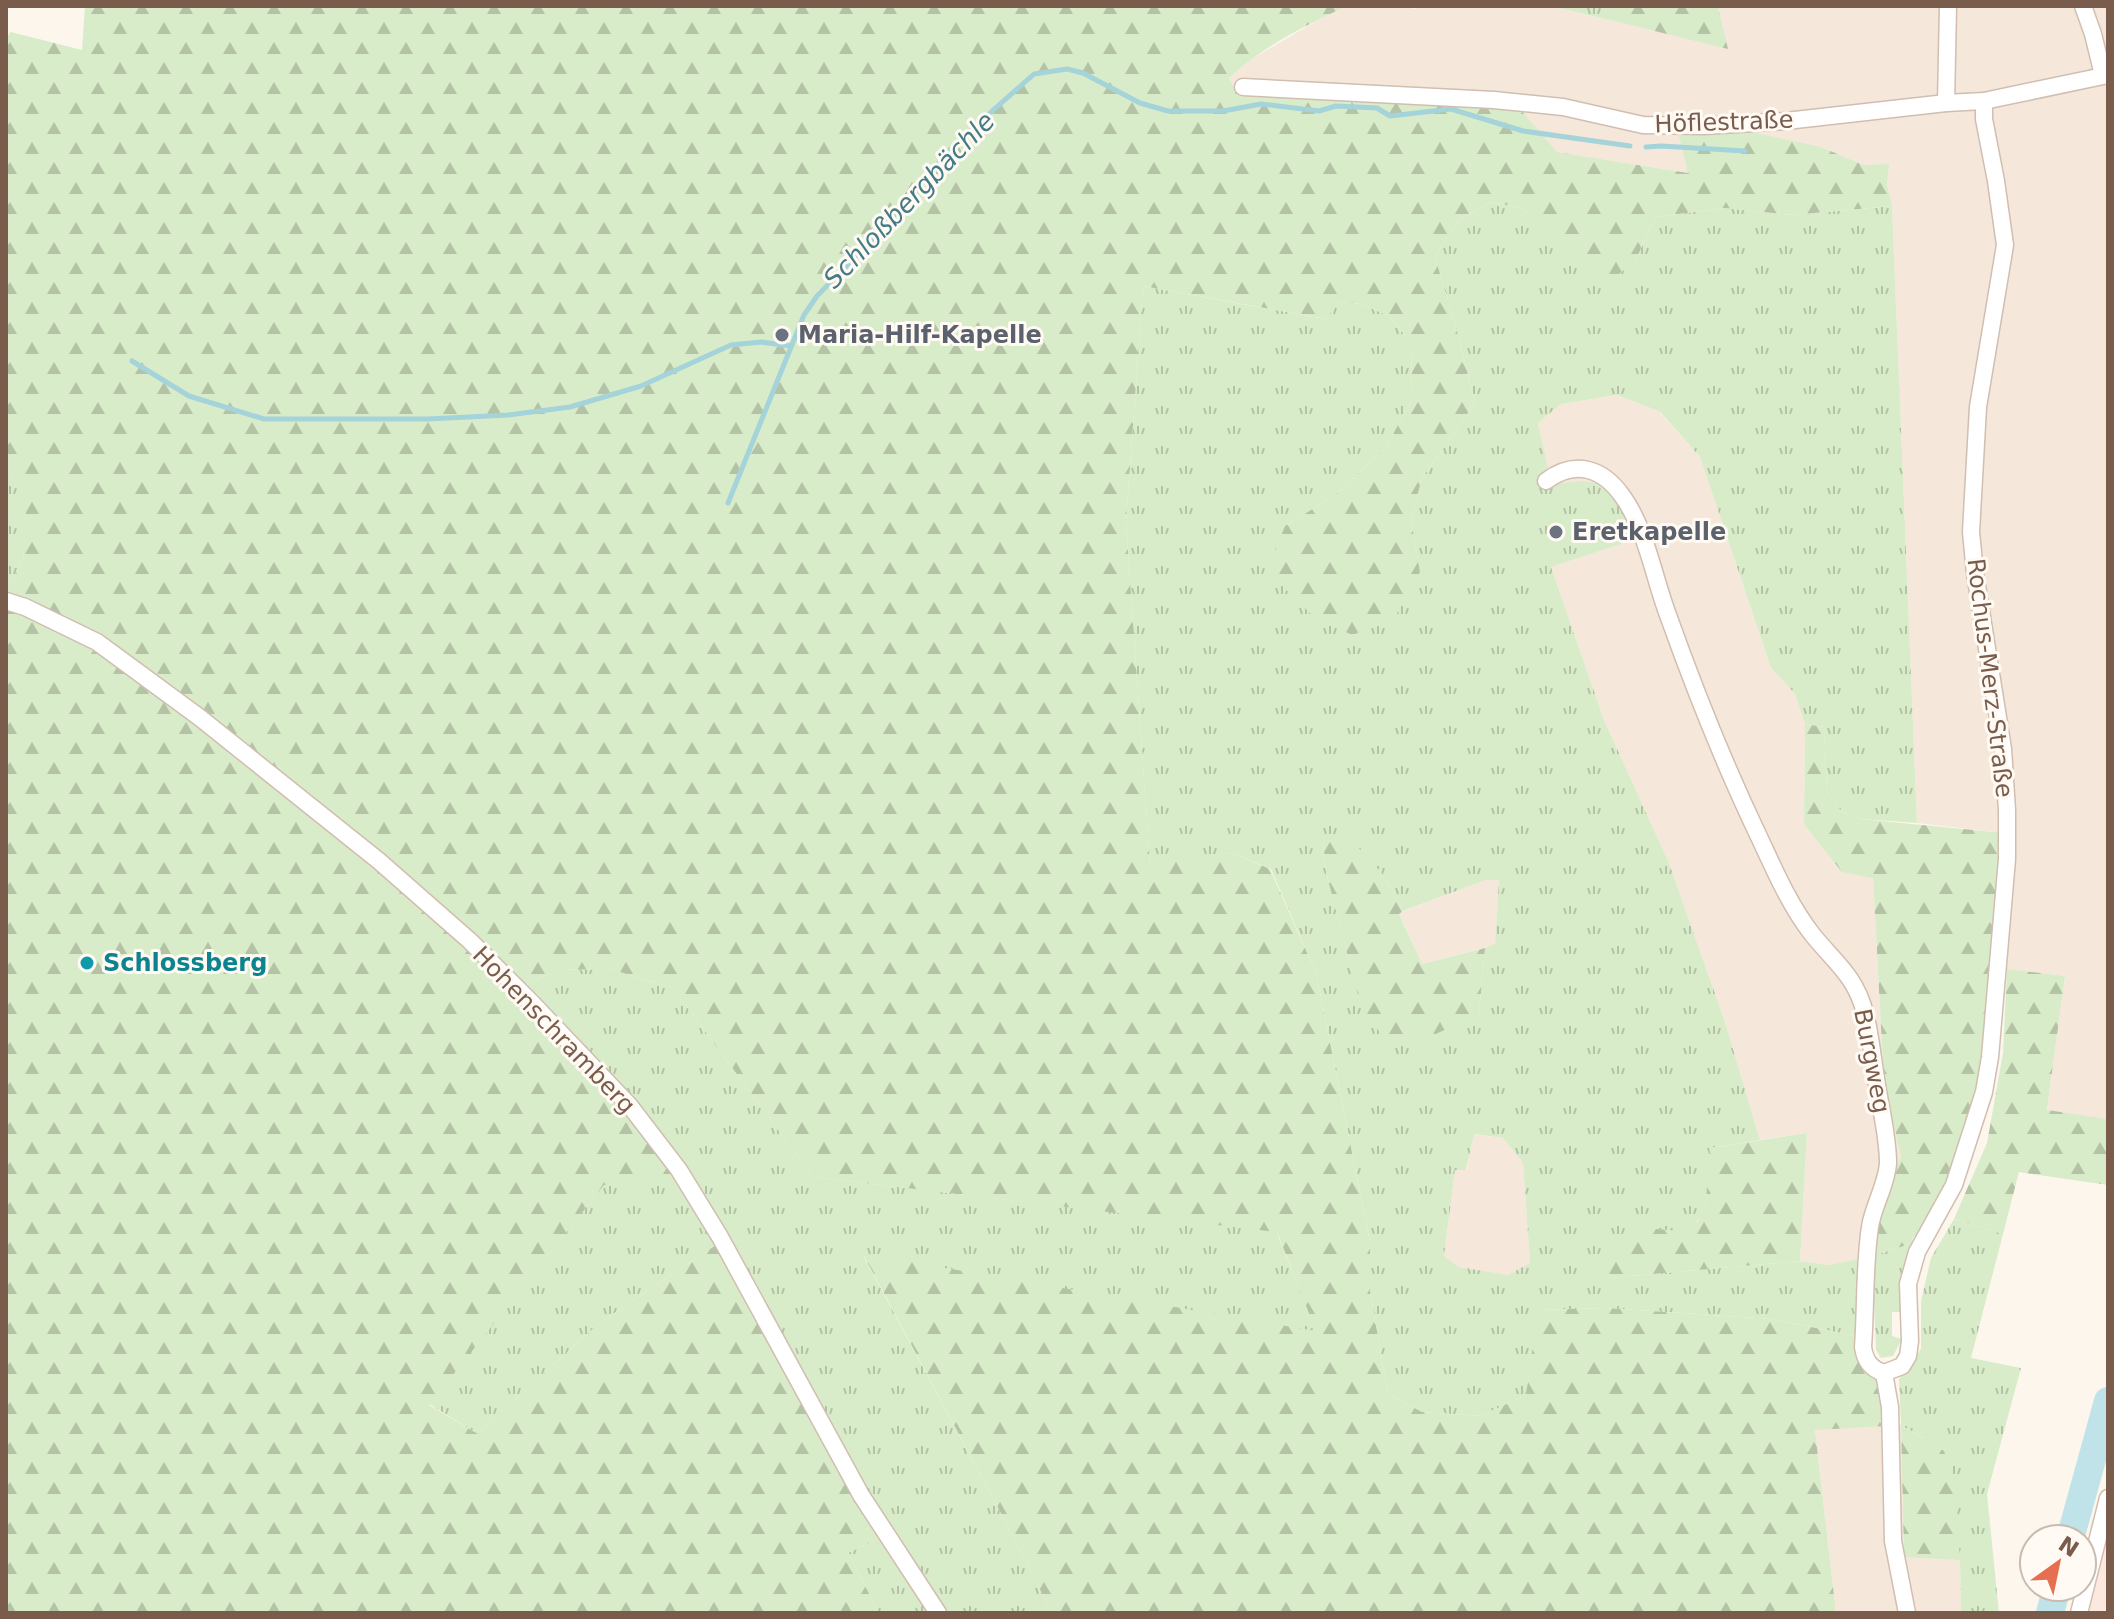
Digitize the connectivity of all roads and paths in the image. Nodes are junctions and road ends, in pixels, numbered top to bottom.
1 (1948, 6) edge
2 (2083, 6) edge
3 (2106, 75) edge
4 (1243, 87) dead end
5 (1984, 101) junction
6 (1946, 103) junction
7 (1546, 481) dead end
8 (6, 601) edge
9 (1884, 1373) junction
10 (2108, 1498) edge
11 (938, 1613) edge
12 (1907, 1613) edge
13 (2079, 1613) edge

1 - 6 street
2 - 3 street
3 - 5 street, Höflestraße
4 - 6 street, Höflestraße
5 - 6 street, Höflestraße
5 - 9 street, Rochus-Merz-Straße
7 - 9 street, Burgweg
8 - 11 street, Hohenschramberg
9 - 12 street, Burgweg
10 - 13 street

